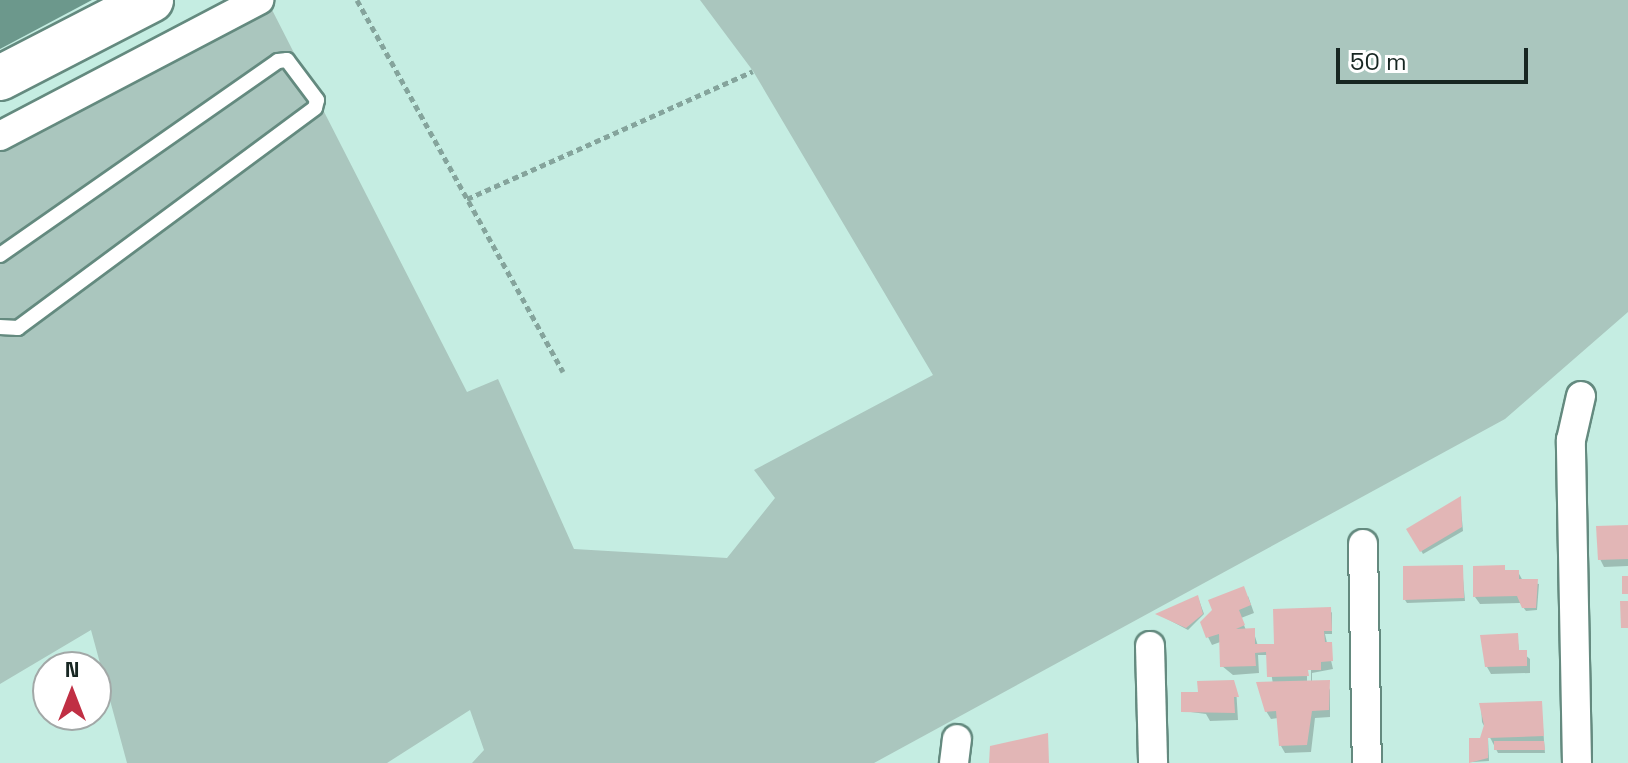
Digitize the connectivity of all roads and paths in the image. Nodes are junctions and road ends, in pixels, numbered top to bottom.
1 (151, 0) edge
2 (259, 0) edge
3 (357, 0) edge
4 (753, 71) dead end
5 (0, 78) edge
6 (0, 136) edge
7 (467, 199) junction
8 (0, 255) edge
9 (0, 327) edge
10 (563, 372) dead end
11 (1581, 396) dead end
12 (1363, 544) dead end
13 (1150, 646) dead end
14 (1153, 763) edge
15 (1367, 763) edge
16 (1577, 763) edge

1 - 5 highway
2 - 6 street
3 - 7 path
4 - 7 path
7 - 10 path
8 - 9 lane
11 - 16 street
12 - 15 street
13 - 14 street

